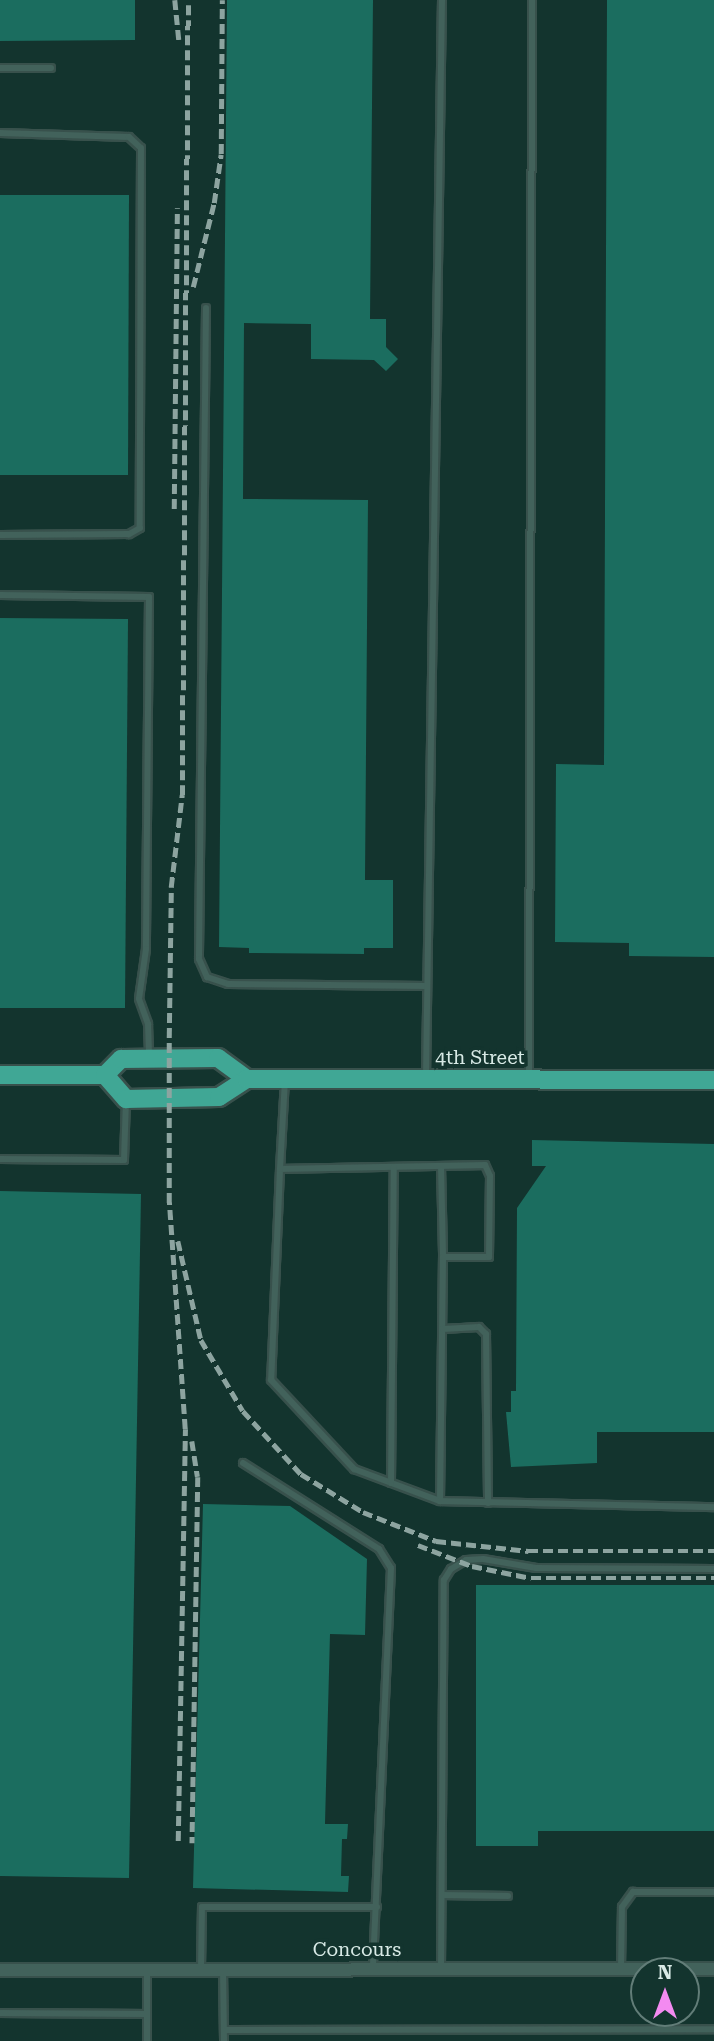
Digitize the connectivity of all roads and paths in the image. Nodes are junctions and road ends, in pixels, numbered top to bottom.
1 (442, 0) edge
2 (532, 0) edge
3 (0, 68) edge
4 (51, 68) dead end
5 (0, 133) edge
6 (206, 307) dead end
7 (0, 535) edge
8 (0, 596) edge
9 (428, 986) junction
10 (149, 1058) junction
11 (0, 1075) edge
12 (106, 1075) junction
13 (247, 1079) junction
14 (285, 1079) junction
15 (426, 1079) junction
16 (529, 1080) junction
17 (714, 1080) edge
18 (126, 1100) junction
19 (0, 1159) edge
20 (441, 1166) junction
21 (394, 1167) junction
22 (280, 1169) junction
23 (443, 1257) junction
24 (443, 1329) junction
25 (243, 1463) dead end
26 (391, 1483) junction
27 (440, 1501) junction
28 (488, 1503) junction
29 (714, 1507) edge
30 (714, 1569) edge
31 (714, 1892) edge
32 (442, 1895) junction
33 (508, 1896) dead end
34 (377, 1907) junction
35 (0, 1969) edge
36 (147, 1969) junction
37 (201, 1969) junction
38 (223, 1969) junction
39 (373, 1969) junction
40 (441, 1969) junction
41 (621, 1969) junction
42 (714, 1969) edge
43 (0, 2013) edge
44 (147, 2014) junction
45 (714, 2029) edge
46 (224, 2030) junction
47 (147, 2041) edge
48 (224, 2041) edge

1 - 9 lane
2 - 16 lane
3 - 4 lane
5 - 7 lane
6 - 9 lane
8 - 10 lane
9 - 15 lane
10 - 12 main road
10 - 13 main road
11 - 12 main road
12 - 18 main road
13 - 14 main road, 4th Street
13 - 18 main road
14 - 15 main road, 4th Street
14 - 22 lane
15 - 16 main road, 4th Street
16 - 17 main road, 4th Street
18 - 19 lane
20 - 21 lane
20 - 23 lane
20 - 23 lane
21 - 22 lane
21 - 26 lane
22 - 26 lane
23 - 24 lane
24 - 27 lane
24 - 28 lane
25 - 34 lane
26 - 27 lane
27 - 28 lane
28 - 29 lane
30 - 32 lane
31 - 41 lane
32 - 33 lane
32 - 40 lane
34 - 37 lane
34 - 39 lane
35 - 36 street, Concours
36 - 37 street, Concours
36 - 44 lane
37 - 38 street, Concours
38 - 39 street, Concours
38 - 46 lane
39 - 40 street, Concours
40 - 41 street, Concours
41 - 42 street, Concours
43 - 44 lane
44 - 47 lane
45 - 46 lane
46 - 48 lane

